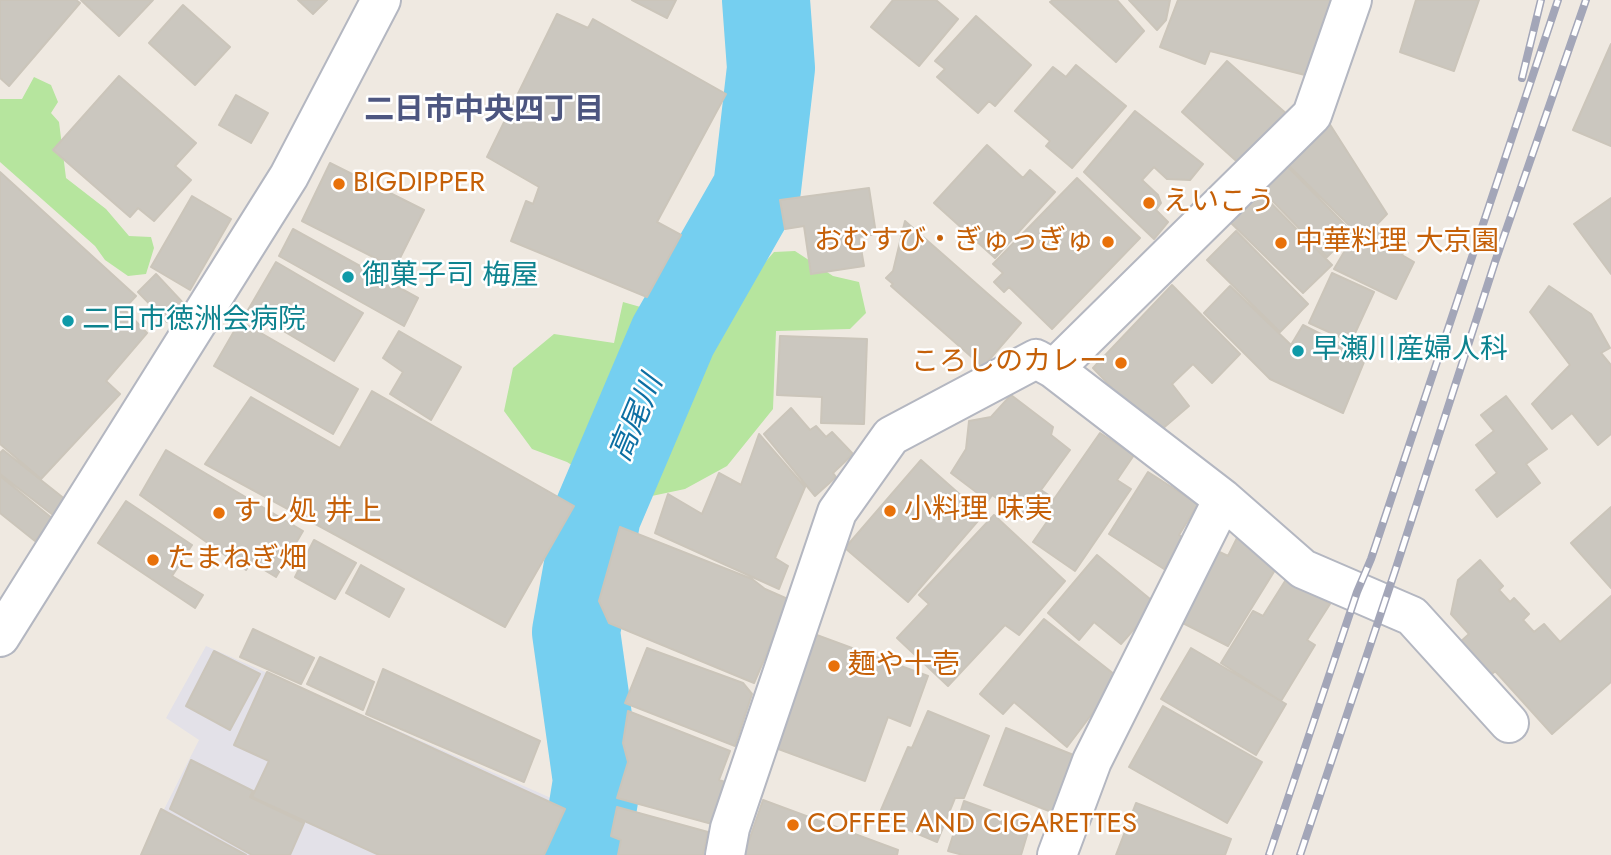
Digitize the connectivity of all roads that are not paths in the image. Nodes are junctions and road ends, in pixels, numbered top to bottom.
1 (381, 0) edge
2 (1352, 0) edge
3 (1054, 369) junction
4 (1223, 499) junction
5 (0, 637) edge
6 (1509, 723) dead end
7 (725, 855) edge
8 (1057, 855) edge

1 - 5 street
2 - 3 street
3 - 4 street
3 - 7 street
4 - 6 street
4 - 8 street

